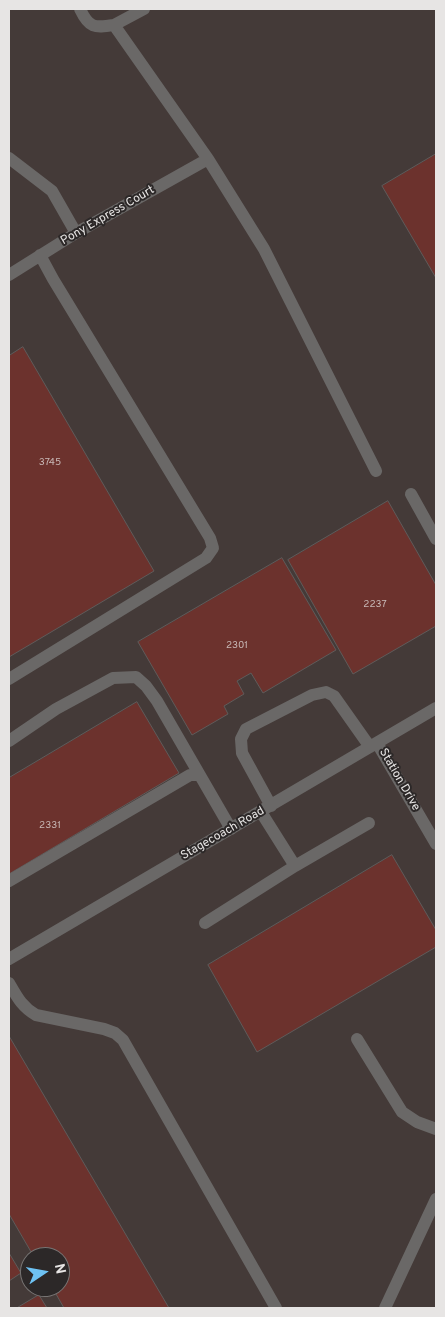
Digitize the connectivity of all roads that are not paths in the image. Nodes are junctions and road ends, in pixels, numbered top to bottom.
1 (80, 9) edge
2 (144, 9) edge
3 (114, 25) junction
4 (11, 159) edge
5 (208, 159) junction
6 (76, 233) junction
7 (40, 255) junction
8 (9, 275) edge
9 (376, 471) dead end
10 (411, 494) dead end
11 (436, 539) edge
12 (9, 679) edge
13 (436, 708) edge
14 (9, 740) edge
15 (374, 745) junction
16 (198, 776) junction
17 (266, 809) junction
18 (369, 823) dead end
19 (231, 829) junction
20 (436, 844) edge
21 (295, 866) junction
22 (9, 882) edge
23 (205, 923) dead end
24 (9, 959) edge
25 (9, 983) edge
26 (357, 1039) dead end
27 (436, 1129) edge
28 (436, 1199) edge
29 (276, 1308) edge
30 (385, 1308) edge

1 - 3 street
2 - 3 street
3 - 5 street
4 - 6 street
5 - 6 street, Pony Express Court
5 - 9 street
6 - 7 street, Pony Express Court
7 - 8 street, Pony Express Court
7 - 12 street
10 - 11 street
13 - 15 street, Stagecoach Road
14 - 16 street
15 - 17 street, Stagecoach Road
15 - 17 street, Station Drive
15 - 20 street, Station Drive
16 - 19 street
16 - 22 street
17 - 19 street, Stagecoach Road
17 - 21 street
18 - 21 street
19 - 24 street, Stagecoach Road
21 - 23 street
25 - 29 street
26 - 27 street
28 - 30 street

